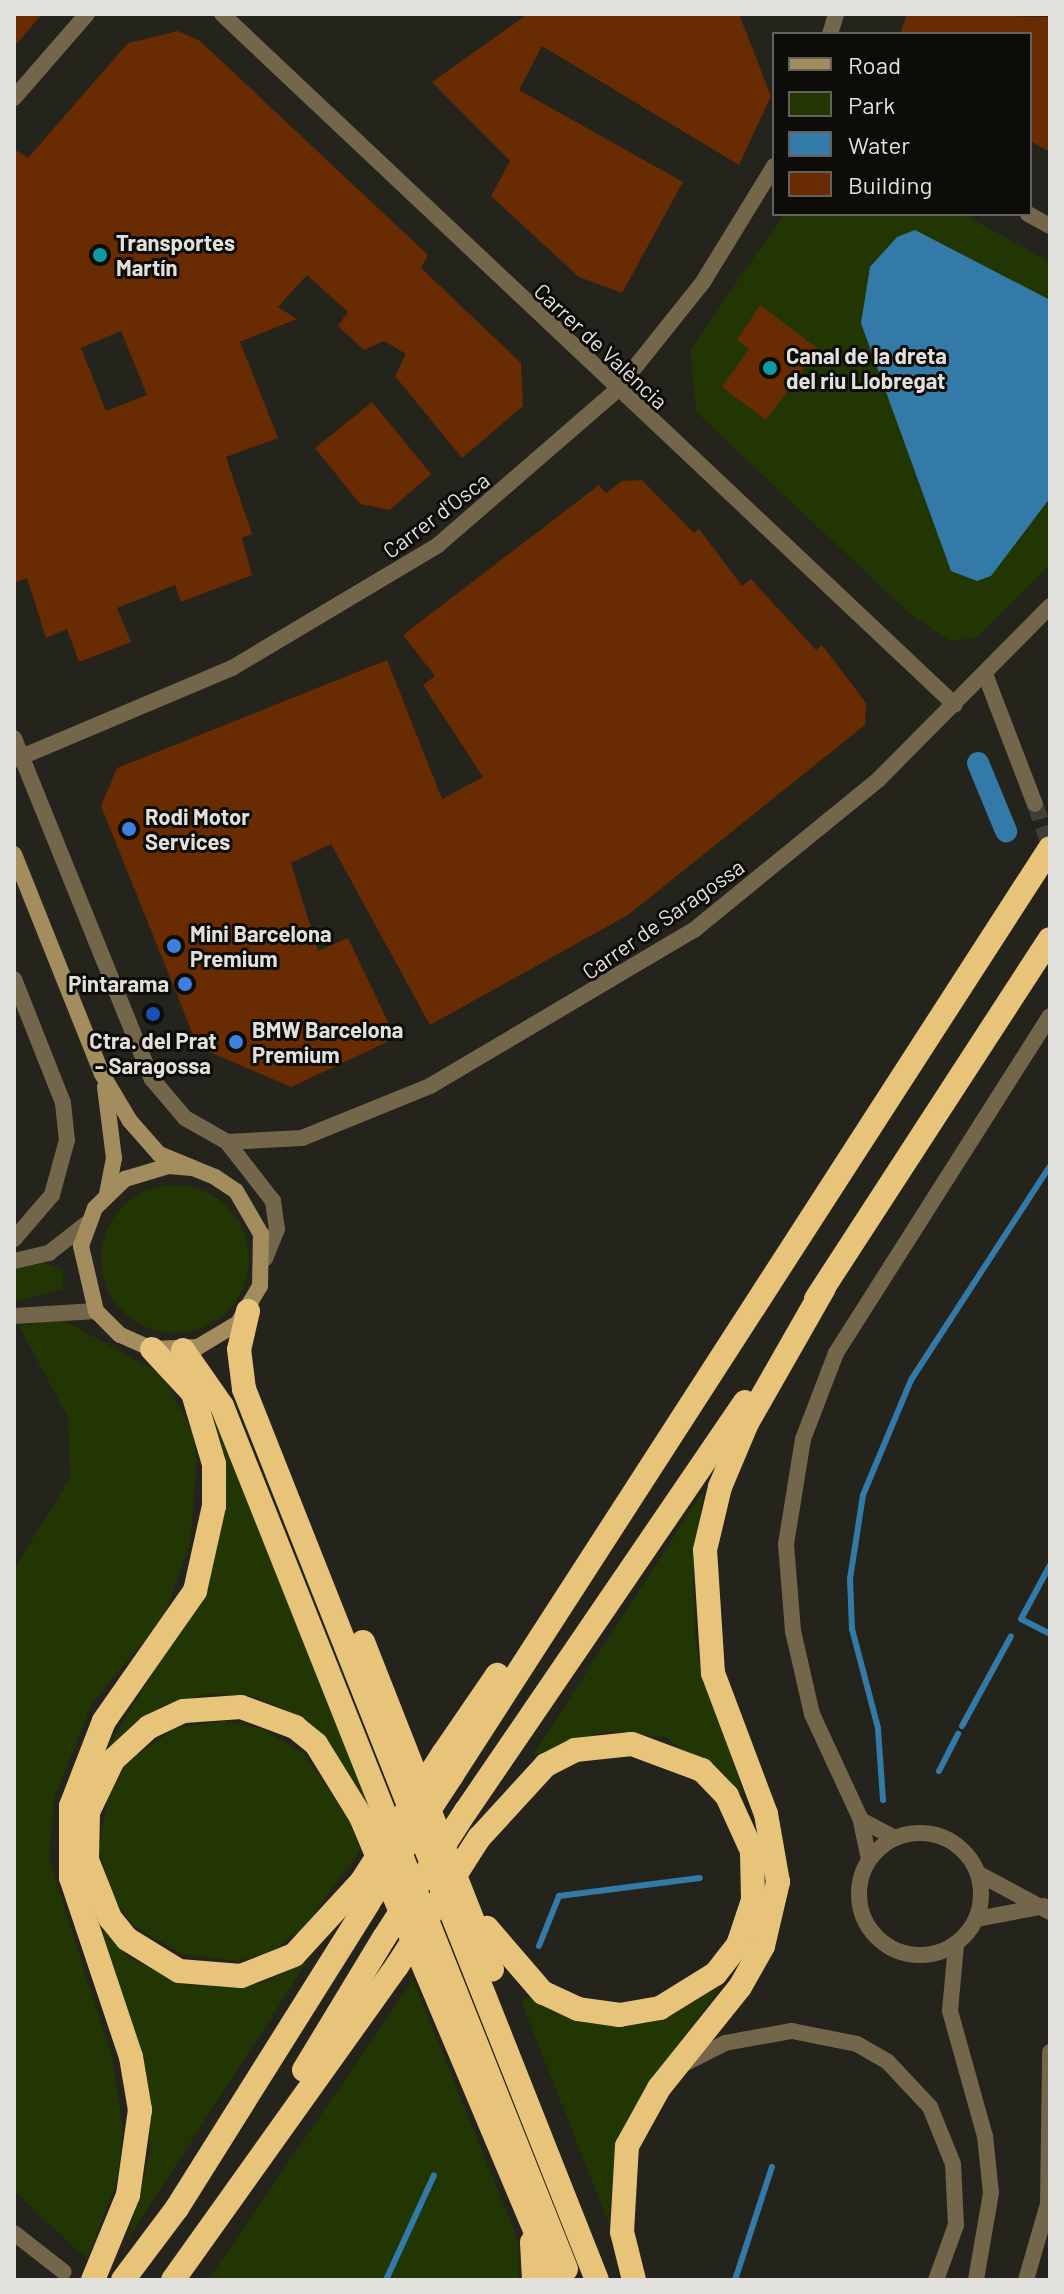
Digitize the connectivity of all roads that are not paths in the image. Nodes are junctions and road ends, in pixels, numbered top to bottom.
1 (87, 14) edge
2 (222, 14) edge
3 (14, 98) edge
4 (772, 169) edge
5 (1032, 216) edge
6 (1050, 226) edge
7 (616, 391) junction
8 (1050, 606) edge
9 (985, 674) junction
10 (955, 705) junction
11 (14, 738) edge
12 (18, 759) edge
13 (1035, 804) tunnel mouth
14 (1050, 848) edge
15 (14, 854) edge
16 (1050, 939) edge
17 (14, 979) edge
18 (1050, 1016) edge
19 (102, 1074) junction
20 (227, 1142) junction
21 (192, 1168) junction
22 (107, 1193) junction
23 (86, 1224) junction
24 (14, 1239) edge
25 (265, 1259) junction
26 (14, 1261) edge
27 (824, 1288) junction
28 (96, 1311) junction
29 (248, 1311) junction
30 (14, 1316) edge
31 (152, 1349) junction
32 (183, 1350) junction
33 (263, 1440) junction
34 (861, 1820) junction
35 (895, 1838) junction
36 (869, 1859) junction
37 (979, 1874) junction
38 (365, 1892) junction
39 (1047, 1909) edge
40 (474, 1910) junction
41 (977, 1919) junction
42 (956, 1945) junction
43 (1050, 2052) edge
44 (679, 2067) junction
45 (14, 2220) edge
46 (213, 2220) junction
47 (530, 2228) junction
48 (14, 2233) edge
49 (14, 2246) edge
50 (45, 2257) junction
51 (64, 2272) dead end
52 (93, 2280) edge
53 (123, 2280) edge
54 (173, 2280) edge
55 (534, 2280) edge
56 (556, 2280) edge
57 (570, 2280) edge
58 (597, 2280) edge
59 (613, 2280) edge
60 (634, 2280) edge
61 (936, 2280) edge
62 (976, 2280) edge
63 (1026, 2280) edge

1 - 3 street
2 - 7 street, Carrer de València
4 - 7 street, Carrer d'Osca
5 - 6 street
7 - 10 street, Carrer de València
7 - 12 street, Carrer d'Osca
8 - 9 street, Carrer de Saragossa
9 - 10 street, Carrer de Saragossa
9 - 13 street
10 - 20 street, Carrer de Saragossa
11 - 12 street
12 - 20 street
14 - 38 highway, bridge
15 - 19 street
16 - 27 highway
17 - 24 street
18 - 34 street
19 - 21 street
19 - 22 street
20 - 25 street
21 - 22 street
21 - 25 street
22 - 23 street
23 - 26 street
23 - 28 street
25 - 29 street
27 - 44 highway
27 - 46 highway, bridge
28 - 30 street
28 - 31 street
29 - 32 street
29 - 33 highway
31 - 32 street
31 - 52 highway
32 - 57 highway
33 - 40 highway
33 - 58 highway
34 - 35 street
34 - 36 street
35 - 36 street
35 - 37 street
36 - 42 street
37 - 39 street
37 - 41 street
38 - 47 highway
38 - 53 highway
39 - 41 street
40 - 46 highway, bridge
40 - 59 highway
41 - 42 street
42 - 62 street
43 - 63 street
44 - 60 highway
44 - 61 street
45 - 50 street
46 - 54 highway
47 - 55 highway
47 - 56 highway
48 - 50 street
49 - 50 street
50 - 51 street

